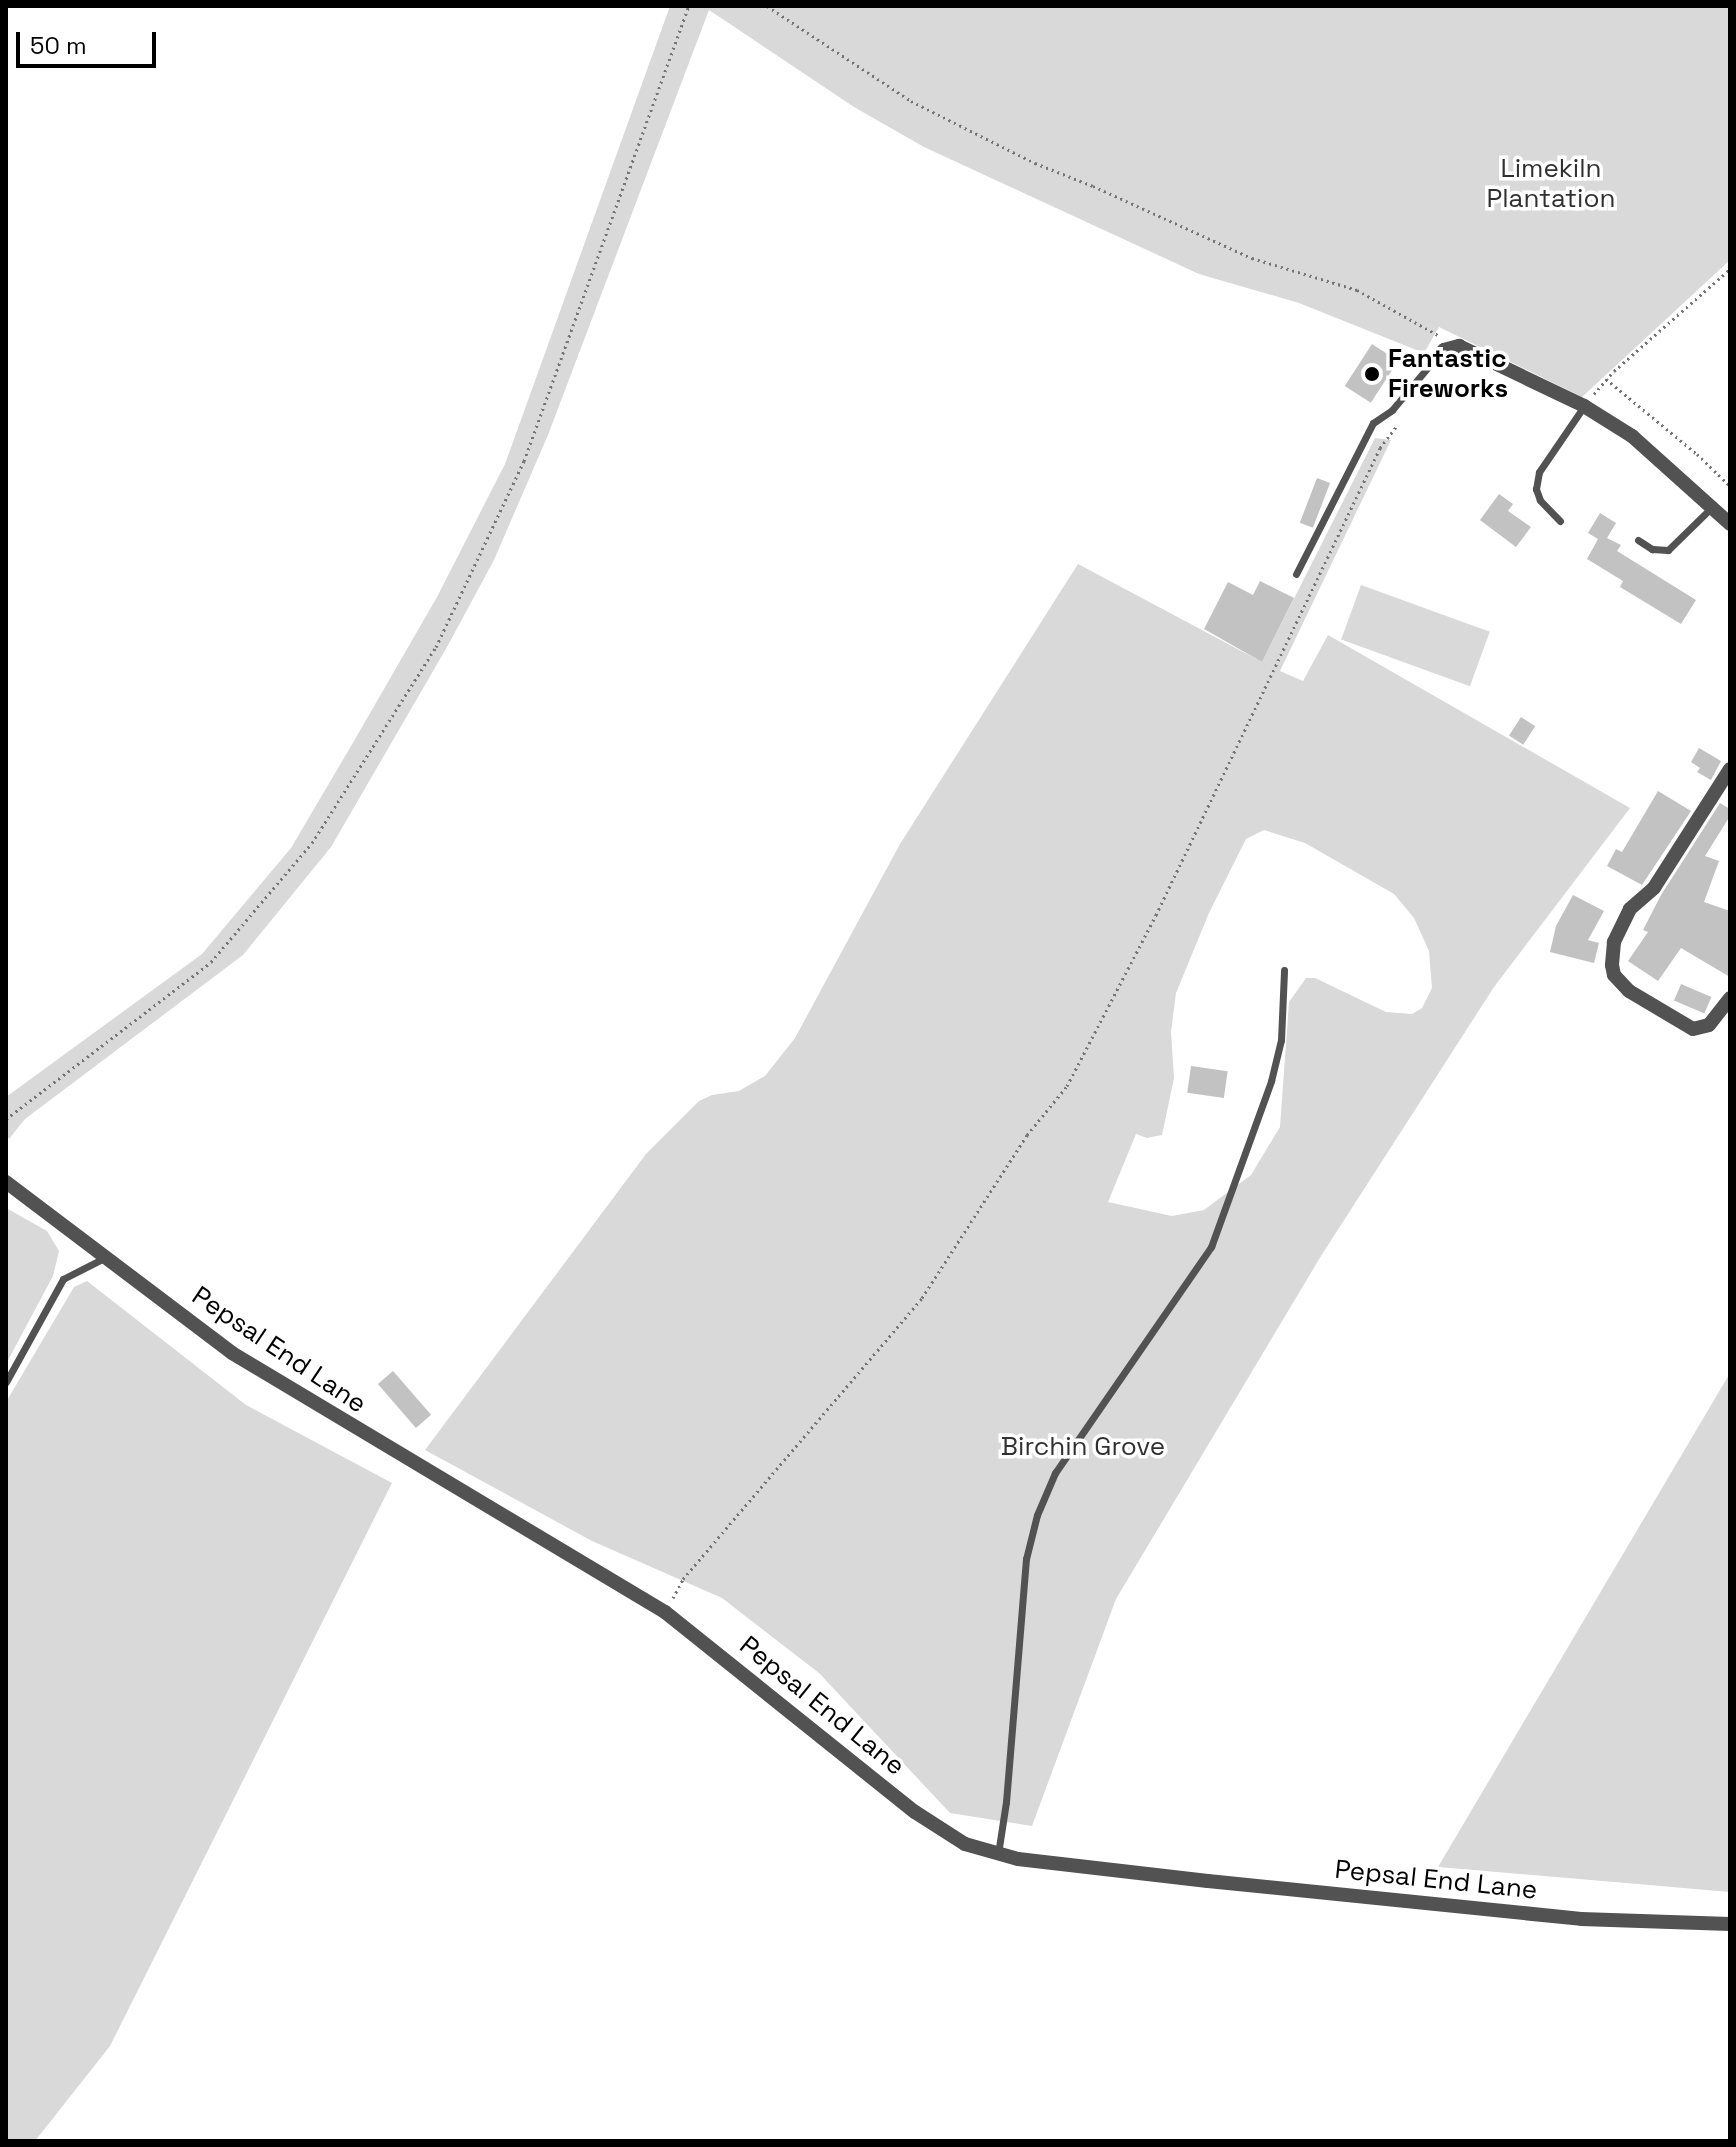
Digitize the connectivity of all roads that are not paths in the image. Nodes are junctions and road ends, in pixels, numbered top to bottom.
1 (1433, 361) joint
2 (1584, 406) junction
3 (1713, 507) junction
4 (1560, 521) dead end
5 (1730, 524) edge
6 (1638, 540) dead end
7 (1296, 574) dead end
8 (1730, 769) edge
9 (1284, 970) dead end
10 (1730, 998) edge
11 (6, 1182) edge
12 (106, 1257) junction
13 (6, 1382) edge
14 (998, 1856) junction
15 (1730, 1924) edge

1 - 2 street
1 - 7 lane
2 - 3 street
2 - 4 lane
3 - 5 street
3 - 6 lane
8 - 10 street
9 - 14 lane
11 - 12 street, Pepsal End Lane
12 - 13 lane
12 - 14 street, Pepsal End Lane
14 - 15 street, Pepsal End Lane

